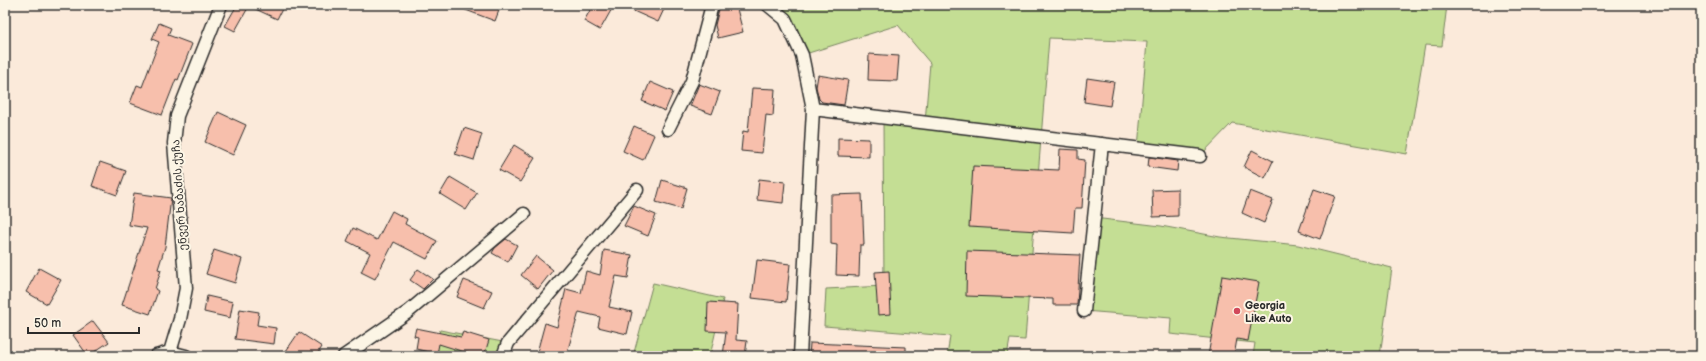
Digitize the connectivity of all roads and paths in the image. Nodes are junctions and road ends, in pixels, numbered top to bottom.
1 (221, 5) edge
2 (712, 5) edge
3 (768, 5) edge
4 (813, 109) junction
5 (668, 129) dead end
6 (1102, 144) junction
7 (1200, 156) dead end
8 (637, 190) dead end
9 (524, 214) dead end
10 (1084, 311) dead end
11 (170, 352) junction
12 (156, 356) edge
13 (186, 356) edge
14 (344, 356) edge
15 (502, 356) edge
16 (800, 356) edge

1 - 11 street, ენვერ ხაბაძის ქუჩა
2 - 5 street
3 - 4 street
4 - 6 street
4 - 16 street
6 - 7 street
6 - 10 street
8 - 15 street
9 - 14 street
11 - 12 street
11 - 13 street

